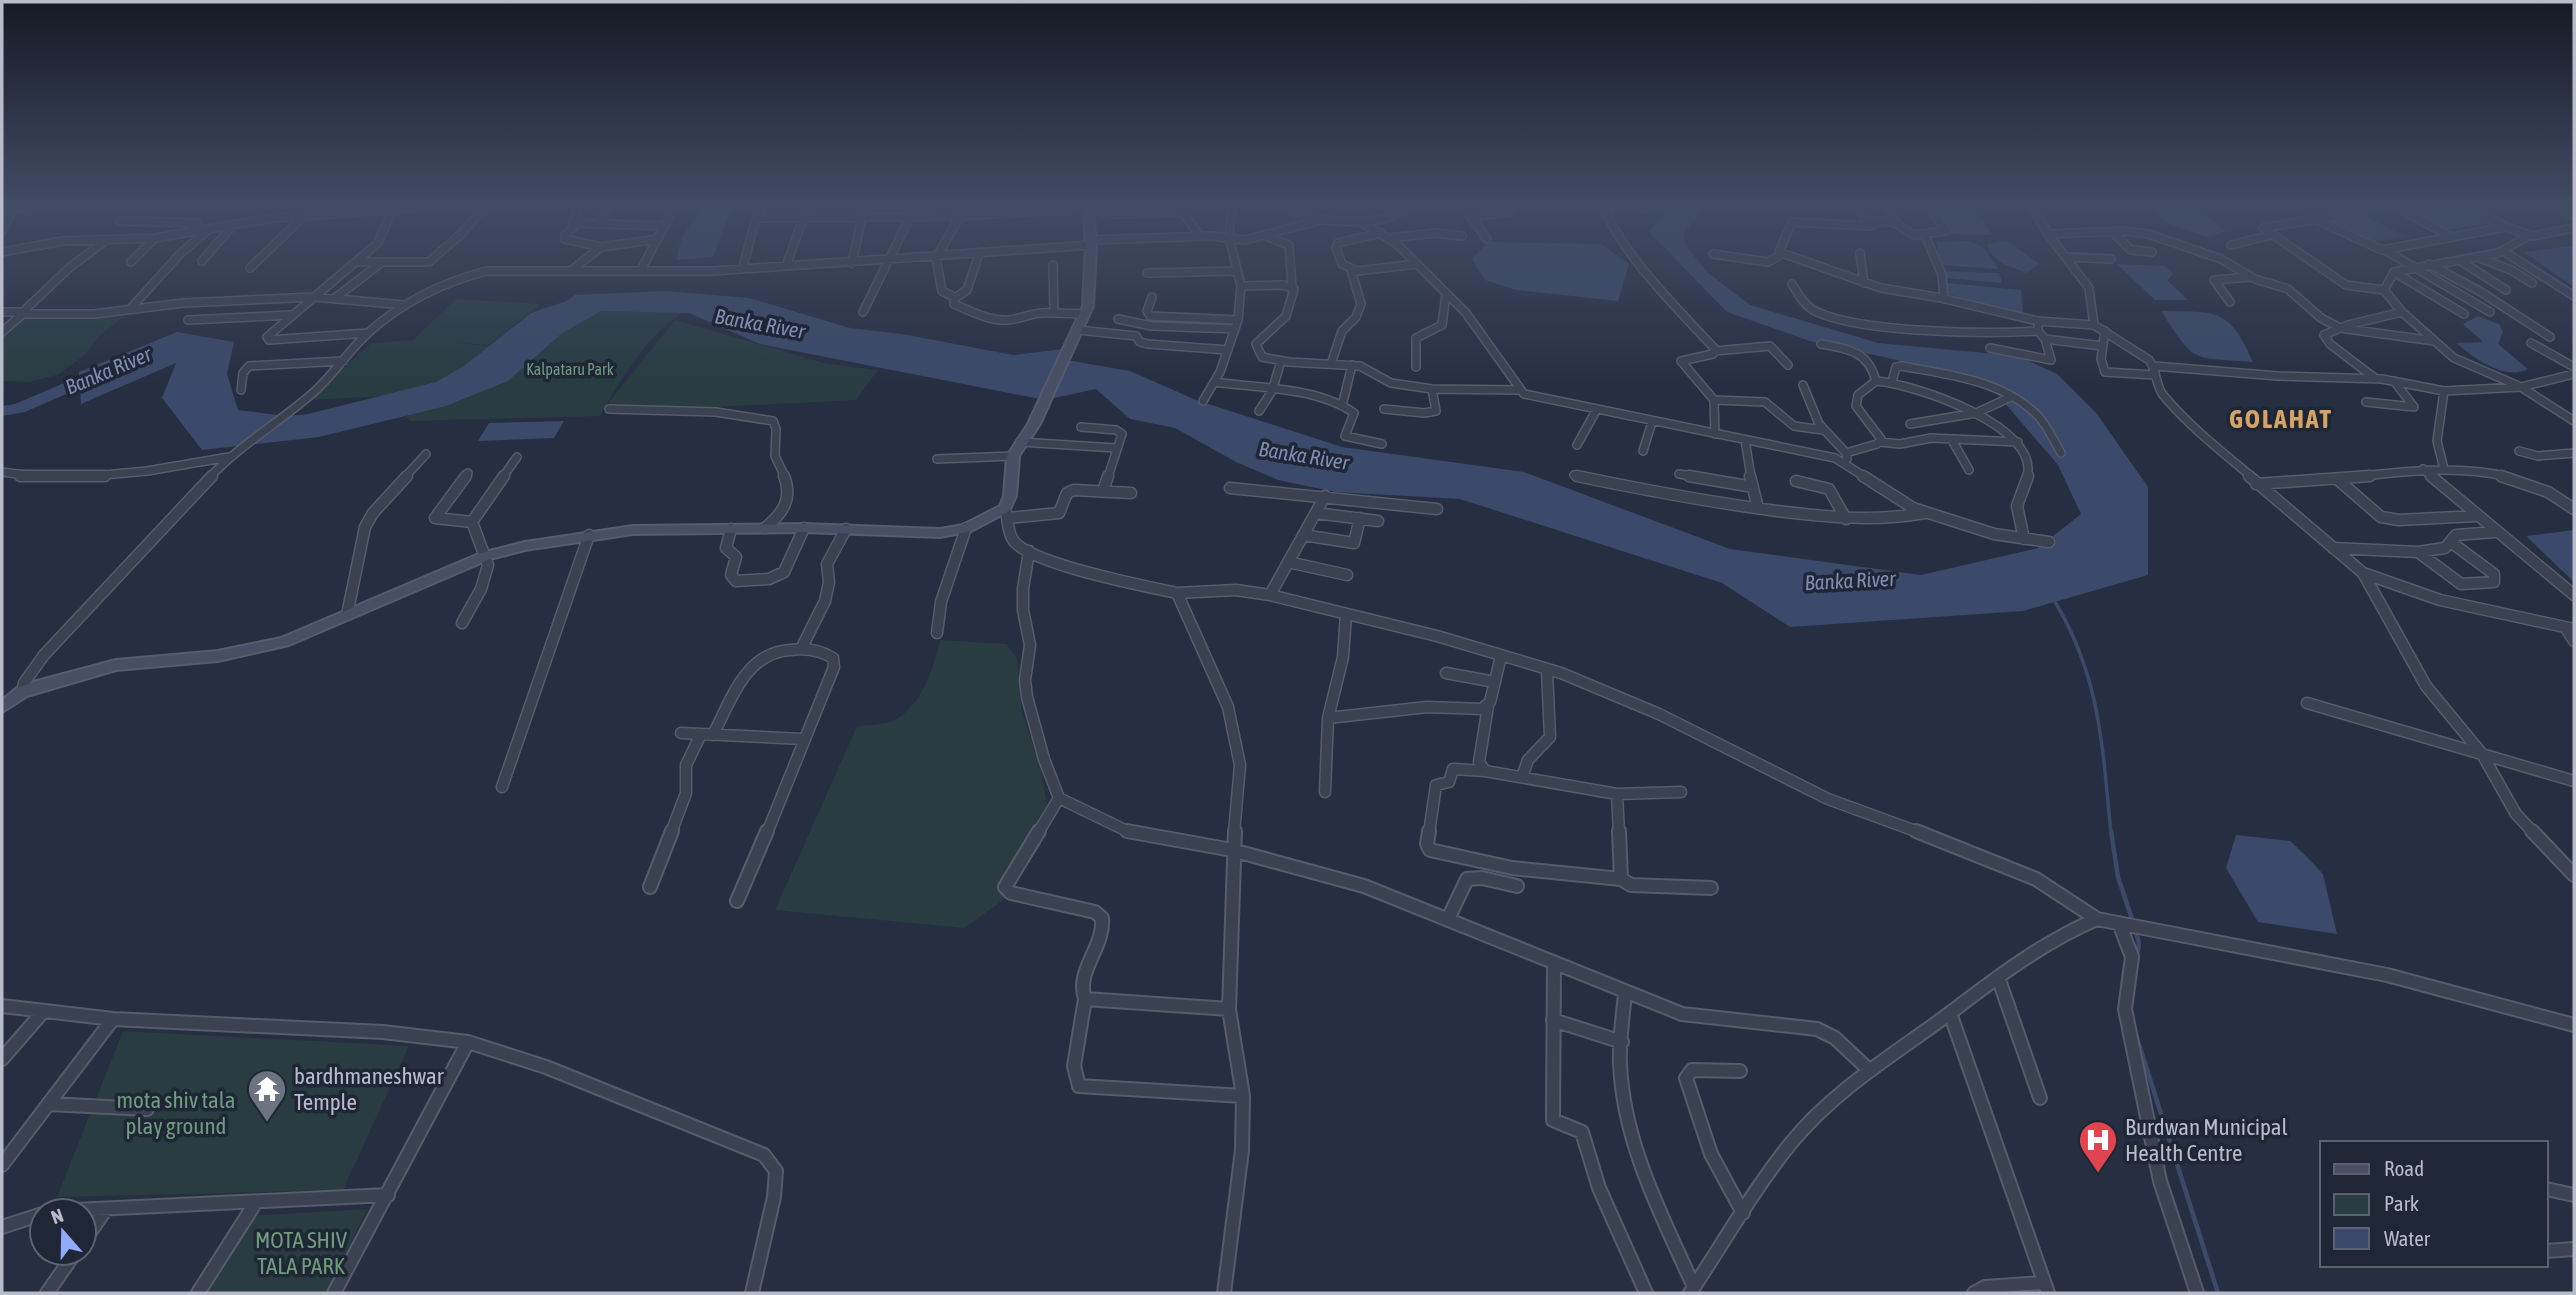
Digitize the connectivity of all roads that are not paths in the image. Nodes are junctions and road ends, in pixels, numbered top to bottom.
1 (75, 263) edge
2 (171, 263) edge
3 (255, 263) edge
4 (356, 263) edge
5 (381, 263) edge
6 (578, 263) edge
7 (644, 263) edge
8 (744, 263) edge
9 (842, 263) edge
10 (887, 263) edge
11 (937, 263) edge
12 (976, 263) edge
13 (1091, 263) edge
14 (1235, 263) edge
15 (1291, 263) edge
16 (1342, 263) edge
17 (1641, 263) edge
18 (1805, 263) edge
19 (1861, 263) edge
20 (1937, 263) edge
21 (2071, 263) edge
22 (2228, 263) edge
23 (2314, 263) edge
24 (2410, 263) edge
25 (2433, 263) edge
26 (2464, 263) edge
27 (2489, 263) edge
28 (2523, 263) edge
29 (1417, 264) joint
30 (2429, 264) junction
31 (1053, 265) dead end
32 (786, 266) joint
33 (2415, 266) junction
34 (743, 267) junction
35 (250, 268) dead end
36 (572, 270) junction
37 (641, 270) junction
38 (1351, 270) junction
39 (1237, 271) junction
40 (2394, 272) junction
41 (1147, 273) dead end
42 (2250, 277) junction
43 (1864, 283) junction
44 (2532, 283) dead end
45 (1792, 284) dead end
46 (1241, 286) junction
47 (1293, 287) junction
48 (2384, 290) junction
49 (2506, 290) dead end
50 (1446, 293) junction
51 (2574, 296) edge
52 (314, 297) junction
53 (1152, 297) dead end
54 (335, 298) junction
55 (955, 298) junction
56 (1944, 299) junction
57 (2230, 302) dead end
58 (405, 305) junction
59 (129, 309) junction
60 (2, 312) edge
61 (25, 312) junction
62 (863, 312) dead end
63 (2402, 312) junction
64 (2490, 312) dead end
65 (1054, 313) junction
66 (1085, 314) junction
67 (2464, 314) dead end
68 (291, 315) junction
69 (1118, 319) dead end
70 (188, 320) dead end
71 (2038, 321) junction
72 (1237, 325) junction
73 (2094, 325) junction
74 (2340, 328) junction
75 (1078, 330) junction
76 (2038, 331) junction
77 (2105, 331) junction
78 (2, 332) edge
79 (368, 332) junction
80 (2550, 337) dead end
81 (2045, 339) junction
82 (2434, 341) junction
83 (1821, 344) dead end
84 (2531, 344) dead end
85 (2102, 346) junction
86 (1990, 348) dead end
87 (1228, 350) junction
88 (1715, 351) junction
89 (343, 361) junction
90 (1281, 361) junction
91 (1331, 364) junction
92 (1788, 365) dead end
93 (1352, 366) junction
94 (1416, 367) dead end
95 (2574, 367) edge
96 (2154, 371) junction
97 (2574, 374) edge
98 (2377, 379) junction
99 (1876, 381) junction
100 (2394, 381) junction
101 (1214, 382) junction
102 (1892, 382) junction
103 (1803, 385) dead end
104 (2521, 387) junction
105 (1432, 389) junction
106 (241, 390) dead end
107 (1518, 390) junction
108 (1272, 391) junction
109 (2444, 391) junction
110 (2011, 397) junction
111 (1714, 400) junction
112 (1203, 401) dead end
113 (2366, 402) dead end
114 (1342, 406) junction
115 (610, 409) dead end
116 (1384, 409) dead end
117 (1597, 409) junction
118 (1259, 411) dead end
119 (1975, 412) junction
120 (2574, 421) edge
121 (1652, 422) junction
122 (1910, 424) dead end
123 (1081, 426) dead end
124 (1823, 430) junction
125 (1715, 435) junction
126 (1745, 440) junction
127 (1952, 440) junction
128 (1020, 442) junction
129 (1880, 442) junction
130 (2018, 442) junction
131 (1382, 444) dead end
132 (1577, 445) dead end
133 (1116, 448) junction
134 (1643, 451) dead end
135 (2519, 451) dead end
136 (1846, 453) junction
137 (2062, 453) dead end
138 (2574, 453) edge
139 (233, 454) junction
140 (426, 454) dead end
141 (1013, 456) junction
142 (517, 457) dead end
143 (937, 458) dead end
144 (1846, 463) junction
145 (2423, 469) junction
146 (2444, 469) junction
147 (1969, 470) dead end
148 (2, 472) edge
149 (468, 473) dead end
150 (1679, 474) dead end
151 (1574, 475) dead end
152 (2337, 480) junction
153 (1796, 481) dead end
154 (2256, 484) junction
155 (1753, 487) junction
156 (1230, 488) dead end
157 (1103, 491) junction
158 (1131, 493) dead end
159 (1325, 496) junction
160 (2574, 498) edge
161 (2561, 499) junction
162 (1758, 508) junction
163 (1437, 509) dead end
164 (2574, 509) edge
165 (1007, 513) junction
166 (1316, 513) junction
167 (1926, 513) junction
168 (2476, 516) junction
169 (1360, 518) junction
170 (1846, 519) junction
171 (1378, 521) dead end
172 (471, 522) junction
173 (765, 528) junction
174 (804, 528) junction
175 (966, 528) junction
176 (731, 529) junction
177 (846, 529) junction
178 (2495, 532) junction
179 (589, 535) junction
180 (1303, 535) junction
181 (2024, 539) junction
182 (2049, 542) dead end
183 (2452, 544) junction
184 (2333, 548) junction
185 (1029, 551) junction
186 (2418, 552) junction
187 (486, 556) junction
188 (1288, 562) junction
189 (2363, 573) junction
190 (1347, 575) dead end
191 (1177, 593) junction
192 (1270, 595) junction
193 (2574, 595) edge
194 (1346, 614) junction
195 (347, 615) junction
196 (462, 623) dead end
197 (2570, 628) edge
198 (937, 633) dead end
199 (2574, 641) edge
200 (801, 649) junction
201 (1501, 656) junction
202 (1548, 671) junction
203 (1446, 673) dead end
204 (1495, 682) junction
205 (22, 692) junction
206 (2307, 703) dead end
207 (1488, 706) junction
208 (2, 707) edge
209 (1328, 718) junction
210 (681, 733) dead end
211 (707, 735) junction
212 (802, 739) junction
213 (2482, 754) junction
214 (1485, 771) junction
215 (1522, 777) junction
216 (2574, 781) edge
217 (502, 787) dead end
218 (1325, 792) dead end
219 (1681, 792) dead end
220 (1617, 794) junction
221 (1059, 798) junction
222 (1232, 850) junction
223 (2574, 875) edge
224 (1621, 879) junction
225 (1517, 886) dead end
226 (650, 887) dead end
227 (1711, 888) dead end
228 (737, 901) dead end
229 (1448, 919) junction
230 (2097, 919) junction
231 (2130, 925) junction
232 (1555, 963) junction
233 (1997, 977) junction
234 (1625, 993) junction
235 (1084, 999) junction
236 (2, 1006) edge
237 (1229, 1009) junction
238 (42, 1013) junction
239 (1950, 1013) junction
240 (113, 1020) junction
241 (1553, 1020) junction
242 (2574, 1025) edge
243 (468, 1042) junction
244 (1622, 1042) junction
245 (2, 1059) edge
246 (1868, 1069) junction
247 (1740, 1071) dead end
248 (1243, 1096) junction
249 (2040, 1098) dead end
250 (48, 1104) junction
251 (147, 1109) dead end
252 (2, 1165) edge
253 (2548, 1189) edge
254 (388, 1195) junction
255 (2574, 1195) edge
256 (256, 1202) junction
257 (98, 1209) edge
258 (106, 1209) junction
259 (1743, 1213) junction
260 (28, 1219) edge
261 (98, 1221) edge
262 (2, 1227) edge
263 (2574, 1249) edge
264 (2548, 1251) edge
265 (65, 1267) edge
266 (2045, 1288) edge
267 (1692, 1290) edge
268 (47, 1293) edge
269 (198, 1293) edge
270 (334, 1293) edge
271 (752, 1293) edge
272 (1224, 1293) edge
273 (1647, 1293) edge
274 (1975, 1293) edge
275 (2197, 1293) edge

1 - 61 street
2 - 59 street
3 - 35 street
4 - 52 street
5 - 54 street
6 - 36 street
7 - 37 street
8 - 34 street
9 - 32 street
10 - 62 street
11 - 55 street
12 - 55 street
13 - 66 street
14 - 39 street
15 - 47 street
16 - 38 street
17 - 88 street
18 - 43 street
19 - 43 street
20 - 56 street
21 - 73 street
22 - 42 street
23 - 48 street
24 - 33 street
25 - 30 street
26 - 49 street
27 - 44 street
28 - 51 street
29 - 38 street
29 - 50 street
30 - 33 street
30 - 80 street
31 - 65 street
32 - 34 street
33 - 40 street
33 - 64 street
34 - 37 street
36 - 37 street
36 - 58 street
38 - 91 street
39 - 41 street
39 - 46 street
40 - 48 street
40 - 67 street
42 - 57 street
42 - 74 street
43 - 56 street
45 - 76 street
46 - 47 street
46 - 72 street
47 - 90 street
48 - 63 street
50 - 94 street
50 - 107 street
52 - 54 street
52 - 59 street
52 - 68 street
53 - 72 street
54 - 58 street
55 - 65 street
56 - 71 street
58 - 79 street
59 - 61 street
60 - 61 street
61 - 78 street
63 - 74 street
63 - 82 street
65 - 66 street
66 - 75 street
68 - 70 street
68 - 79 street
69 - 72 street
71 - 73 street
71 - 76 street
72 - 87 street
73 - 77 street
74 - 82 street
74 - 98 street
75 - 87 street
75 - 128 street
76 - 81 street
77 - 85 street
77 - 96 street
79 - 89 street
81 - 85 street
81 - 86 street
82 - 104 street
83 - 99 street
84 - 95 street
85 - 96 street
87 - 101 street
88 - 92 street
88 - 111 street
89 - 106 street
89 - 139 street
90 - 91 street
90 - 108 street
91 - 93 street
93 - 105 street
93 - 114 street
96 - 98 street
96 - 154 street
97 - 104 street
98 - 100 street
99 - 102 street
99 - 129 street
100 - 109 street
100 - 113 street
101 - 108 street
101 - 112 street
102 - 110 street
102 - 119 street
103 - 124 street
104 - 109 street
104 - 120 street
105 - 107 street
105 - 116 street
107 - 117 street
108 - 114 street
108 - 118 street
109 - 146 street
110 - 119 street
110 - 137 street
111 - 124 street
111 - 125 street
114 - 131 street
115 - 173 street
117 - 121 street
117 - 132 street
119 - 122 street
119 - 130 street
121 - 125 street
121 - 134 street
123 - 133 street
124 - 136 street
125 - 126 street
126 - 144 street
126 - 155 street
127 - 129 street
127 - 130 street
127 - 147 street
128 - 133 street
128 - 141 street
129 - 136 street
130 - 181 street
133 - 157 street
135 - 138 street
136 - 144 street
139 - 148 street
139 - 205 street
140 - 195 street
141 - 143 street
141 - 165 street
142 - 172 street
144 - 167 street
145 - 146 street
145 - 152 street
145 - 168 street
146 - 161 street
149 - 172 street
150 - 155 street
151 - 162 street
152 - 154 street
152 - 168 street
153 - 170 street
154 - 184 street
155 - 162 street
156 - 159 street
157 - 158 street
157 - 165 street
159 - 163 street
159 - 166 street
160 - 161 street
161 - 164 street
162 - 170 street
165 - 175 street
165 - 185 street
166 - 169 street
166 - 180 street
167 - 170 street
167 - 181 street
168 - 178 street
169 - 171 street
169 - 180 street
172 - 187 street
173 - 174 street
173 - 176 street
174 - 176 street
174 - 177 street
175 - 177 street
175 - 198 street
176 - 179 street
177 - 200 street
178 - 183 street
178 - 193 street
179 - 187 street
179 - 217 street
180 - 188 street
181 - 182 street
183 - 186 street
183 - 186 street
184 - 186 street
184 - 189 street
185 - 191 street
185 - 221 street
187 - 195 street
187 - 196 street
188 - 190 street
188 - 192 street
189 - 197 street
189 - 213 street
191 - 192 street
191 - 222 street
192 - 194 street
194 - 201 street
194 - 209 street
195 - 205 street
197 - 199 street
200 - 211 street
200 - 212 street
201 - 202 street
201 - 204 street
202 - 215 street
202 - 230 street
203 - 204 street
204 - 207 street
205 - 208 street
206 - 213 street
207 - 209 street
207 - 214 street
209 - 218 street
210 - 211 street
211 - 212 street
211 - 226 street
212 - 228 street
213 - 216 street
213 - 223 street
214 - 215 street
214 - 224 street
215 - 220 street
219 - 220 street
220 - 224 street
221 - 222 street
221 - 235 street
222 - 229 street
222 - 237 street
224 - 227 street
225 - 229 street
229 - 232 street
230 - 231 street
230 - 233 street
231 - 242 street
231 - 275 street
232 - 234 street
232 - 241 street
233 - 239 street
233 - 249 street
234 - 244 street
234 - 246 street
235 - 237 street
235 - 248 street
236 - 238 street
237 - 248 street
238 - 240 street
238 - 245 street
239 - 246 street
239 - 266 street
240 - 243 street
240 - 250 street
241 - 244 street
241 - 273 street
243 - 254 street
243 - 271 street
244 - 267 street
246 - 259 street
247 - 259 street
248 - 272 street
250 - 251 street
250 - 252 street
253 - 255 street
254 - 256 street
254 - 270 street
256 - 258 street
256 - 269 street
257 - 258 street
258 - 261 street
259 - 267 street
260 - 262 street
263 - 264 street
265 - 268 street
266 - 274 street

